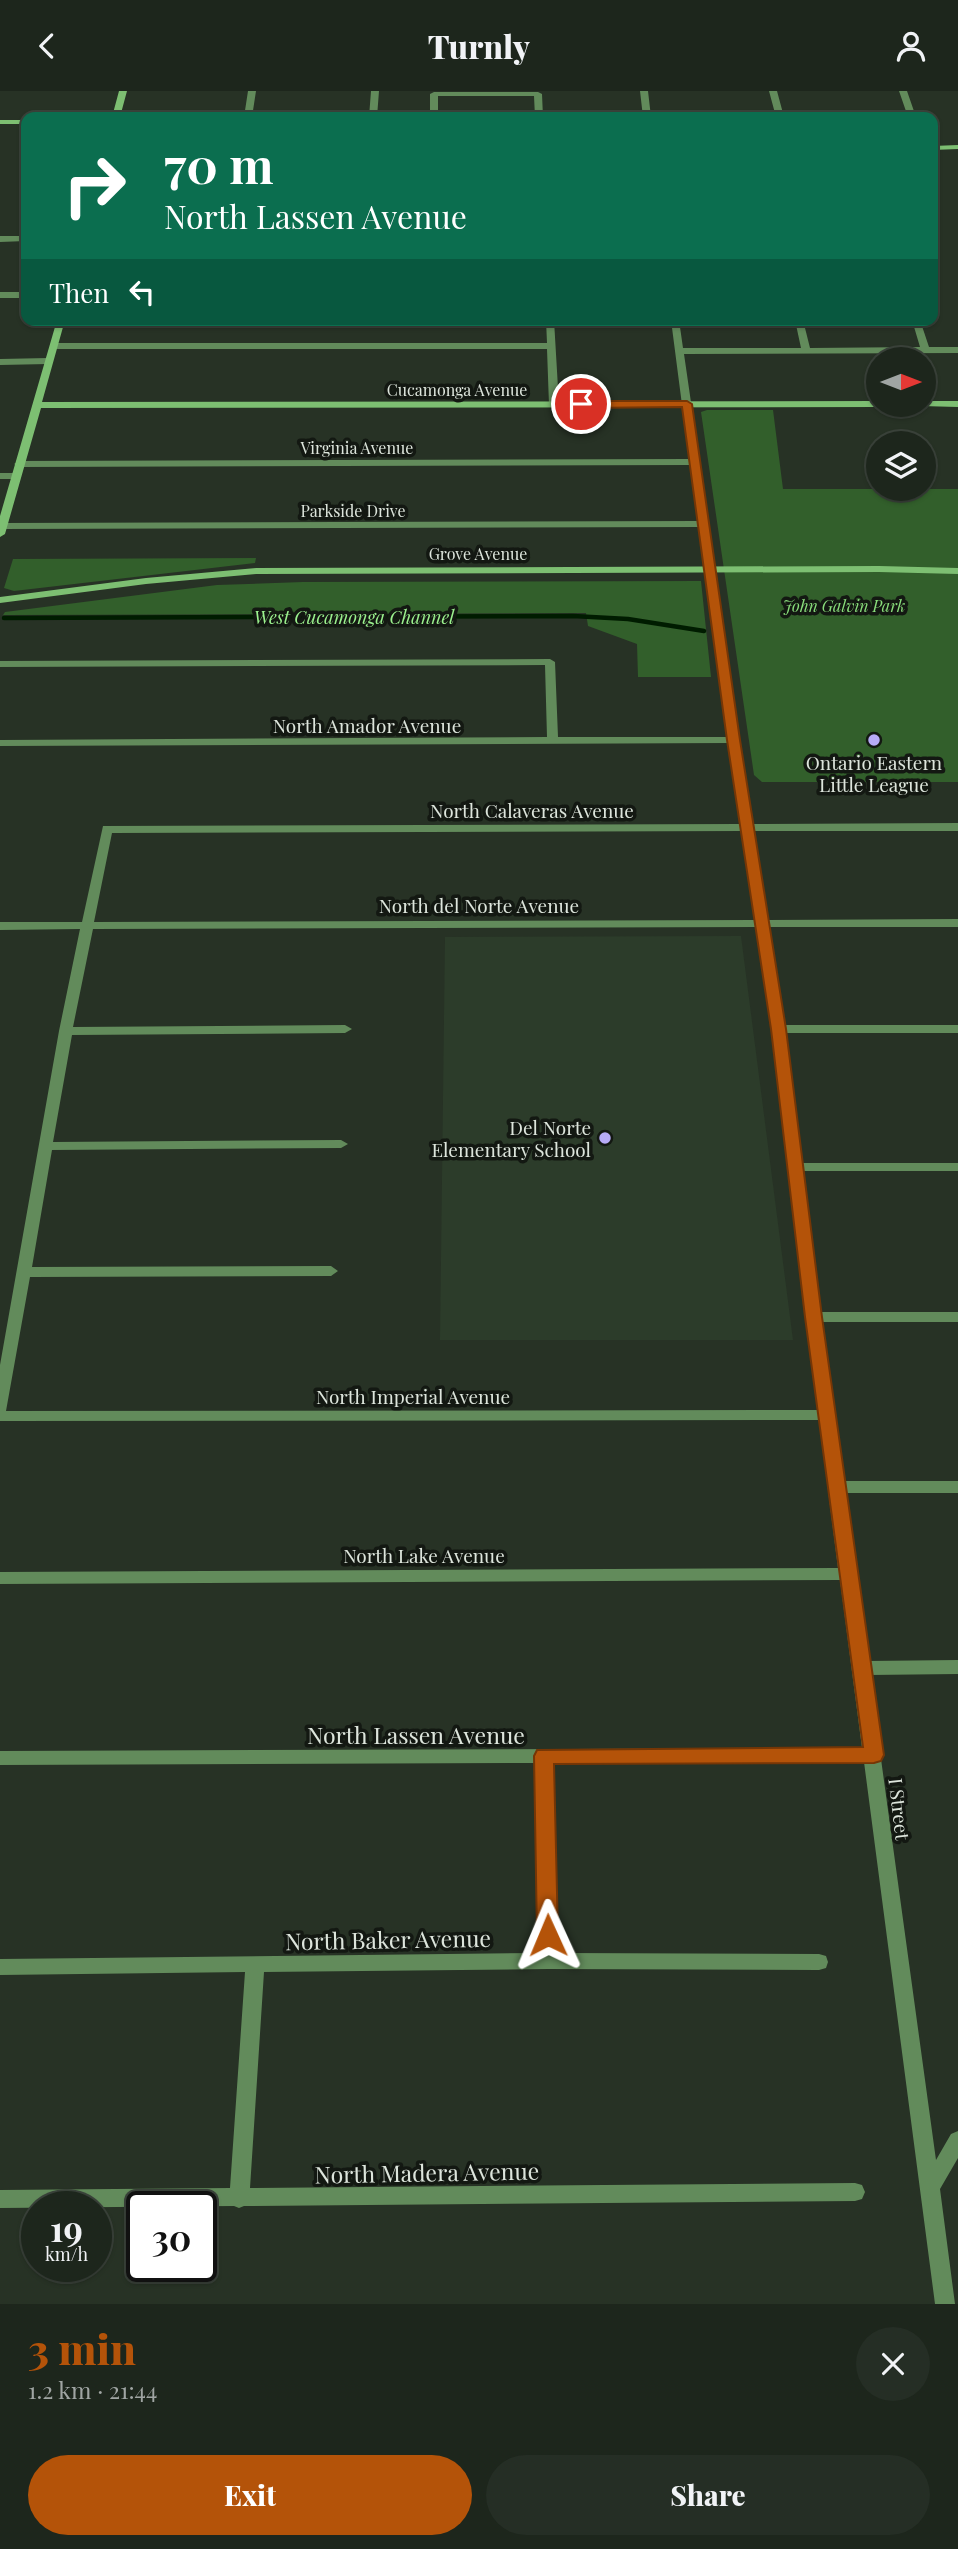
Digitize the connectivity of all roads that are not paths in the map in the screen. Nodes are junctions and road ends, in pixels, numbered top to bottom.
1 (123, 91) edge
2 (252, 91) edge
3 (375, 91) edge
4 (644, 91) edge
5 (774, 91) edge
6 (903, 91) edge
7 (117, 112) edge
8 (249, 112) edge
9 (373, 112) edge
10 (434, 112) edge
11 (539, 112) edge
12 (646, 112) edge
13 (779, 112) edge
14 (910, 112) edge
15 (0, 122) edge
16 (21, 122) edge
17 (938, 148) edge
18 (958, 148) edge
19 (0, 239) edge
20 (21, 239) edge
21 (0, 295) edge
22 (21, 295) edge
23 (59, 326) edge
24 (550, 326) edge
25 (676, 326) edge
26 (800, 326) edge
27 (918, 326) edge
28 (551, 345) junction
29 (54, 346) junction
30 (924, 347) edge
31 (806, 350) junction
32 (866, 350) edge
33 (936, 350) edge
34 (958, 350) edge
35 (679, 351) junction
36 (48, 361) junction
37 (0, 362) edge
38 (687, 404) junction
39 (866, 404) edge
40 (936, 404) edge
41 (958, 404) edge
42 (35, 405) junction
43 (554, 405) junction
44 (695, 462) junction
45 (19, 464) junction
46 (0, 476) edge
47 (16, 476) junction
48 (705, 524) junction
49 (1, 530) edge
50 (711, 569) junction
51 (958, 571) edge
52 (0, 600) edge
53 (0, 664) edge
54 (733, 740) junction
55 (553, 742) junction
56 (0, 743) edge
57 (748, 827) junction
58 (958, 827) edge
59 (762, 923) junction
60 (958, 923) edge
61 (0, 926) edge
62 (89, 926) junction
63 (345, 1029) dead end
64 (779, 1029) junction
65 (958, 1029) edge
66 (66, 1031) junction
67 (341, 1144) dead end
68 (46, 1146) junction
69 (795, 1167) junction
70 (958, 1167) edge
71 (331, 1271) dead end
72 (25, 1272) junction
73 (813, 1317) junction
74 (958, 1317) edge
75 (0, 1408) edge
76 (827, 1415) junction
77 (0, 1416) edge
78 (836, 1487) junction
79 (958, 1487) edge
80 (848, 1574) junction
81 (0, 1577) edge
82 (958, 1667) edge
83 (861, 1668) junction
84 (874, 1755) junction
85 (544, 1756) junction
86 (0, 1758) edge
87 (548, 1961) junction
88 (819, 1962) dead end
89 (255, 1965) junction
90 (0, 1967) edge
91 (958, 2140) edge
92 (929, 2189) junction
93 (855, 2192) dead end
94 (0, 2199) edge
95 (239, 2199) junction
96 (945, 2304) edge

1 - 7 street
2 - 8 street
3 - 9 street
4 - 12 street
5 - 13 street
6 - 14 street
10 - 11 street
15 - 16 street
17 - 18 street
19 - 20 street
21 - 22 street
23 - 29 street
24 - 28 street
25 - 35 street, I Street
26 - 31 street
27 - 30 street
28 - 29 street
28 - 43 street
29 - 36 street
31 - 32 street
31 - 35 street
33 - 34 street
35 - 38 street, I Street
36 - 37 street
36 - 42 street
38 - 39 street, Cucamonga Avenue
38 - 43 street, Cucamonga Avenue
38 - 44 street, I Street
40 - 41 street
42 - 43 street, Cucamonga Avenue
42 - 45 street
44 - 45 street, Virginia Avenue
44 - 48 street, I Street
45 - 47 street
46 - 47 street
47 - 49 street
48 - 49 street, Parkside Drive
48 - 50 street, I Street
50 - 51 street, Grove Avenue
50 - 52 street, Grove Avenue
50 - 54 street, I Street
53 - 55 street
54 - 55 street, North Amador Avenue
54 - 57 street, I Street
55 - 56 street, North Amador Avenue
57 - 58 street, North Calaveras Avenue
57 - 59 street, I Street
57 - 62 street, North Calaveras Avenue
59 - 60 street, North del Norte Avenue
59 - 62 street, North del Norte Avenue
59 - 64 street, I Street
61 - 62 street, North del Norte Avenue
62 - 66 street
63 - 66 street
64 - 65 street
64 - 69 street, I Street
66 - 68 street
67 - 68 street
68 - 72 street
69 - 70 street
69 - 73 street, I Street
71 - 72 street
72 - 75 street
73 - 74 street
73 - 76 street, I Street
76 - 77 street, North Imperial Avenue
76 - 78 street, I Street
78 - 79 street
78 - 80 street, I Street
80 - 81 street, North Lake Avenue
80 - 83 street, I Street
82 - 83 street
83 - 84 street, I Street
84 - 85 street, North Lassen Avenue
84 - 92 street, I Street
85 - 86 street, North Lassen Avenue
85 - 87 street
87 - 88 street, North Baker Avenue
87 - 89 street, North Baker Avenue
89 - 90 street, North Baker Avenue
89 - 95 street
91 - 92 street
92 - 96 street, I Street
93 - 95 street, North Madera Avenue
94 - 95 street, North Madera Avenue

